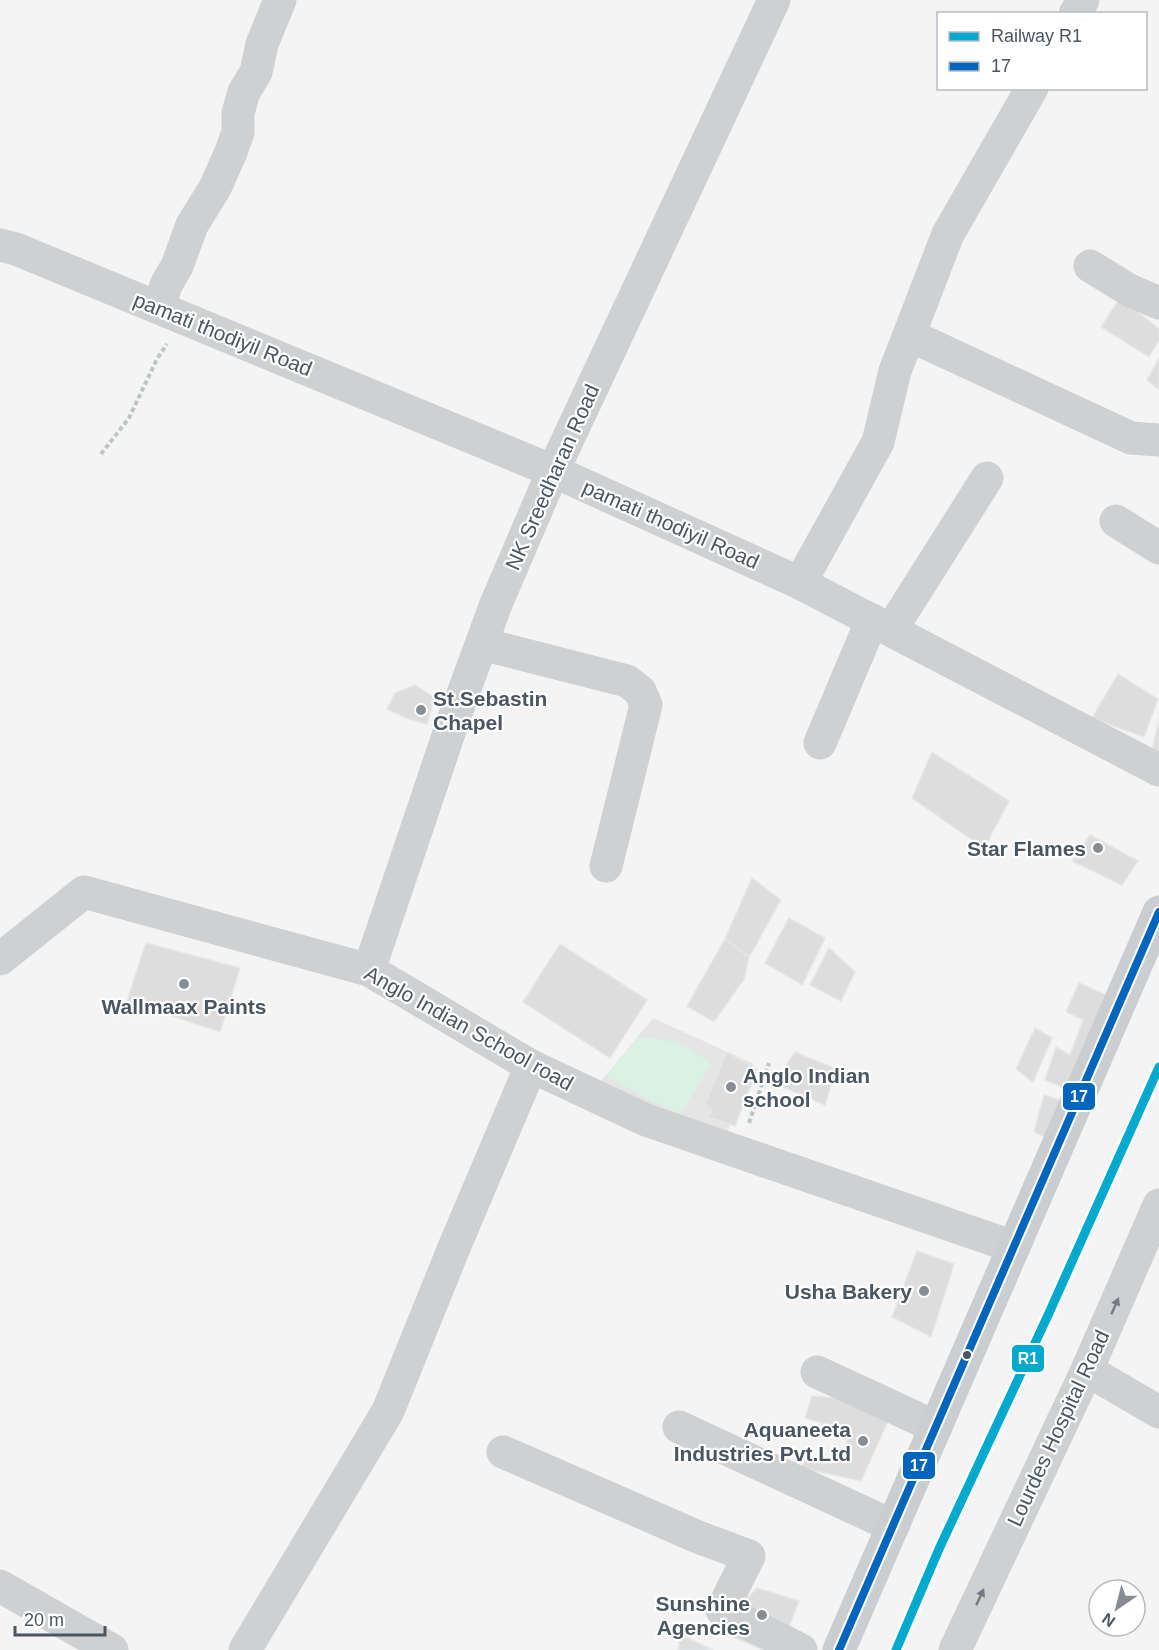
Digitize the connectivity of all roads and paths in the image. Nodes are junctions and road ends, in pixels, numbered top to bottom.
1 (280, 0) edge
2 (774, 0) edge
3 (1031, 90) edge
4 (0, 245) edge
5 (1090, 266) dead end
6 (1159, 303) edge
7 (166, 311) junction
8 (909, 335) junction
9 (1159, 440) edge
10 (101, 454) dead end
11 (553, 471) junction
12 (987, 478) dead end
13 (1116, 521) dead end
14 (1159, 548) edge
15 (800, 583) junction
16 (882, 625) junction
17 (482, 644) junction
18 (820, 743) dead end
19 (1159, 770) edge
20 (606, 866) dead end
21 (1159, 912) edge
22 (0, 959) edge
23 (369, 970) junction
24 (769, 1063) dead end
25 (531, 1066) junction
26 (739, 1152) junction
27 (1159, 1206) edge
28 (1014, 1247) junction
29 (1086, 1370) junction
30 (818, 1372) dead end
31 (1159, 1412) edge
32 (679, 1427) dead end
33 (936, 1427) junction
34 (503, 1452) dead end
35 (893, 1526) junction
36 (0, 1586) edge
37 (112, 1650) edge
38 (245, 1650) edge
39 (801, 1650) edge
40 (839, 1650) edge
41 (955, 1650) edge

1 - 7 street
2 - 11 street, NK Sreedharan Road
3 - 8 street
4 - 7 street, pamati thodiyil Road
5 - 6 street
7 - 10 path
7 - 11 street, pamati thodiyil Road
8 - 9 street
8 - 15 street
11 - 15 street, pamati thodiyil Road
11 - 17 street, NK Sreedharan Road
12 - 16 street
13 - 14 street
15 - 16 street, pamati thodiyil Road
16 - 18 street
16 - 19 street, pamati thodiyil Road
17 - 20 street
17 - 23 street, NK Sreedharan Road
21 - 28 main road
22 - 23 street, Anglo Indian School road
23 - 25 street, Anglo Indian School road
24 - 26 path
25 - 26 street, Anglo Indian School road
25 - 38 street
26 - 28 street, Anglo Indian School road
29 -> 27 street, Lourdes Hospital Road
28 - 33 main road
29 - 31 street
41 -> 29 street, Lourdes Hospital Road
30 - 33 street
32 - 35 street
33 - 35 main road
34 - 39 street
35 - 40 main road
36 - 37 street

